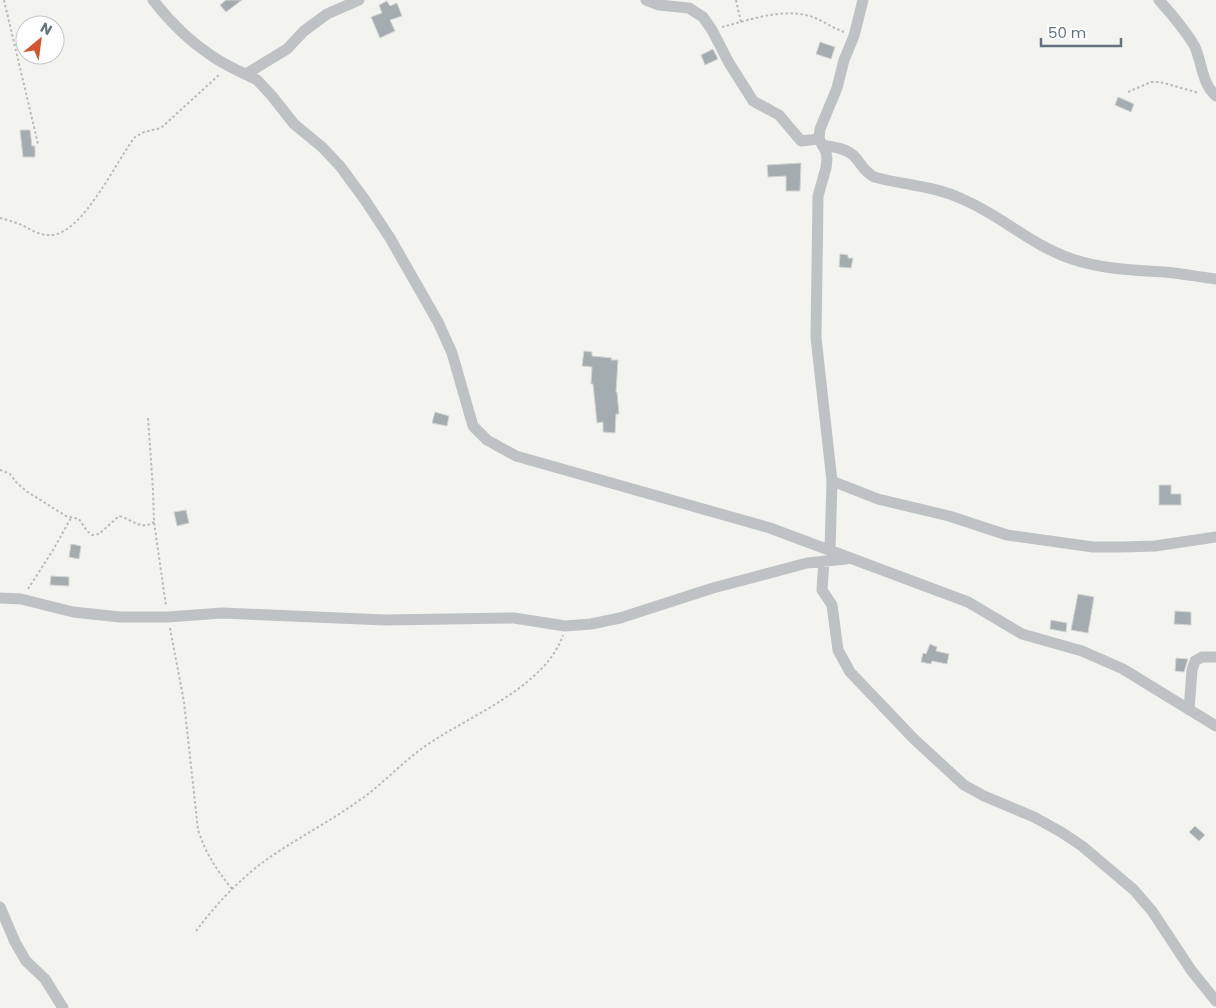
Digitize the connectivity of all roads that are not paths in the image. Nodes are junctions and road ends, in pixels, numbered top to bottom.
1 (153, 0) edge
2 (359, 0) edge
3 (646, 0) edge
4 (863, 0) edge
5 (1160, 0) edge
6 (246, 74) junction
7 (1212, 96) edge
8 (821, 142) junction
9 (1216, 279) edge
10 (832, 481) junction
11 (1216, 537) edge
12 (827, 556) junction
13 (0, 598) edge
14 (1216, 657) edge
15 (1189, 710) junction
16 (1216, 726) edge
17 (0, 906) edge
18 (1216, 1001) edge
19 (64, 1008) edge

1 - 6 street
2 - 6 street
3 - 8 street
4 - 8 street
5 - 7 street
6 - 12 street
8 - 9 street
8 - 10 street
10 - 11 street
10 - 12 street
12 - 13 street
12 - 15 street
12 - 18 street
14 - 15 street
15 - 16 street
17 - 19 street

